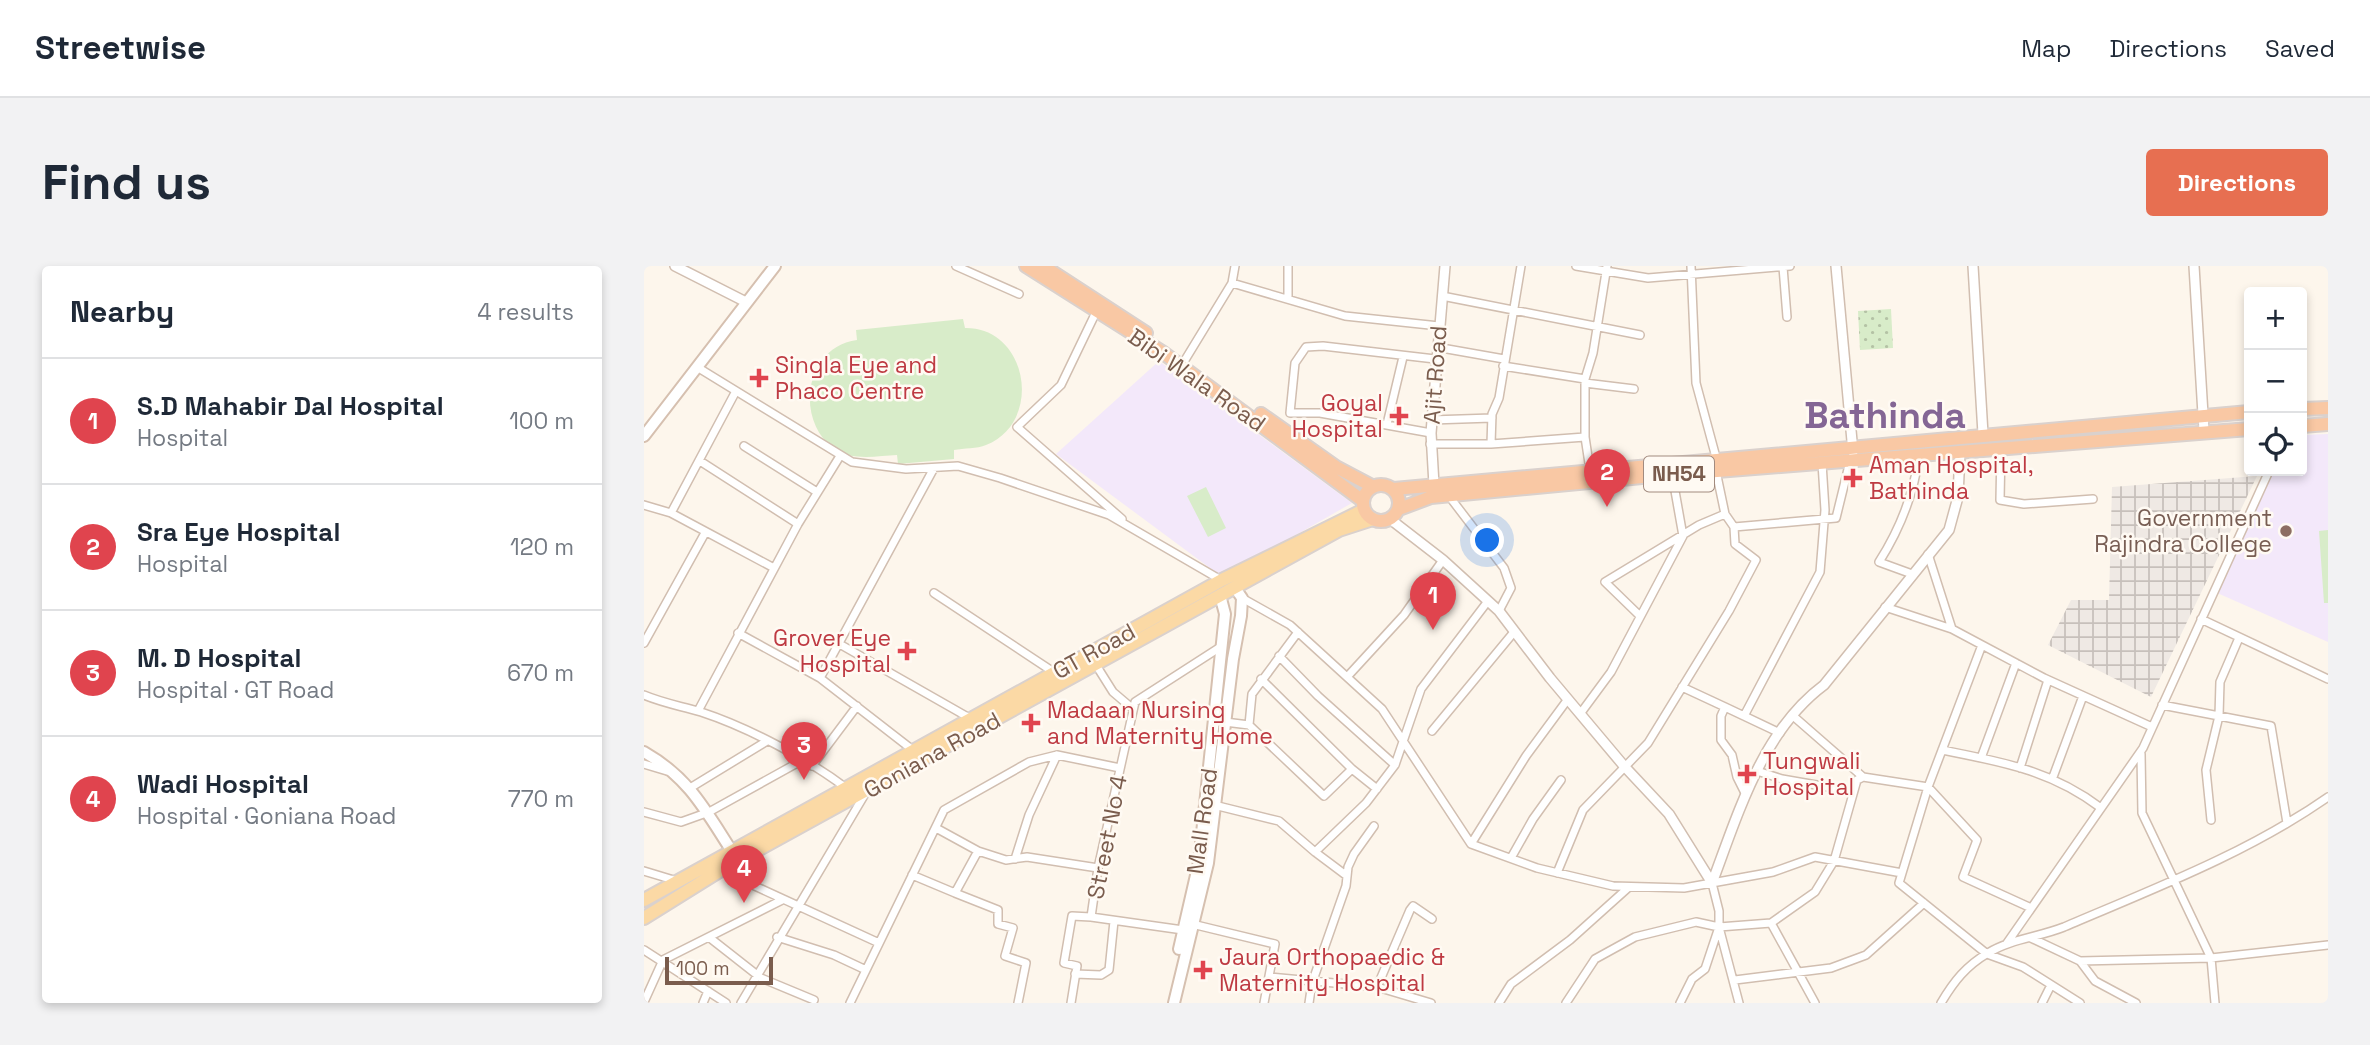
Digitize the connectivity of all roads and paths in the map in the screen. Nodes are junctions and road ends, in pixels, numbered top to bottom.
1 (675, 266) edge
2 (775, 266) edge
3 (956, 266) edge
4 (1026, 266) edge
5 (1043, 266) edge
6 (1235, 266) edge
7 (1288, 266) edge
8 (1445, 266) edge
9 (1521, 266) edge
10 (1576, 266) edge
11 (1790, 266) edge
12 (1836, 266) edge
13 (1973, 266) edge
14 (2194, 266) edge
15 (1768, 267) edge
16 (1783, 267) edge
17 (1606, 269) edge
18 (1057, 270) edge
19 (1692, 270) edge
20 (1232, 284) junction
21 (1019, 294) dead end
22 (1442, 296) junction
23 (1289, 298) junction
24 (746, 302) junction
25 (1099, 306) junction
26 (1513, 311) junction
27 (1787, 317) dead end
28 (1439, 326) junction
29 (1597, 328) junction
30 (1640, 335) dead end
31 (1436, 347) junction
32 (1403, 357) junction
33 (1435, 359) junction
34 (1185, 360) junction
35 (1503, 362) junction
36 (697, 367) junction
37 (1585, 381) junction
38 (1634, 389) dead end
39 (737, 391) junction
40 (2328, 408) edge
41 (2307, 409) edge
42 (1290, 412) junction
43 (2244, 412) edge
44 (2203, 414) junction
45 (1492, 418) junction
46 (1431, 420) junction
47 (1387, 424) junction
48 (2328, 424) edge
49 (2307, 426) edge
50 (2244, 429) edge
51 (2204, 431) junction
52 (1286, 432) junction
53 (1431, 433) junction
54 (1983, 434) junction
55 (644, 436) edge
56 (1585, 437) junction
57 (1430, 444) junction
58 (1491, 444) junction
59 (744, 446) dead end
60 (1853, 446) junction
61 (2001, 448) junction
62 (1960, 452) junction
63 (1919, 455) junction
64 (840, 456) junction
65 (701, 461) junction
66 (1851, 461) junction
67 (1822, 463) junction
68 (1716, 467) junction
69 (934, 468) junction
70 (1590, 470) junction
71 (1672, 474) junction
72 (2267, 476) edge
73 (1434, 485) junction
74 (1372, 486) junction
75 (1394, 489) junction
76 (817, 492) junction
77 (1449, 496) junction
78 (2093, 499) dead end
79 (647, 507) edge
80 (1367, 510) junction
81 (671, 513) junction
82 (1395, 514) junction
83 (1725, 514) junction
84 (644, 519) edge
85 (1823, 519) junction
86 (798, 524) junction
87 (1734, 527) junction
88 (1137, 531) junction
89 (705, 533) junction
90 (1683, 536) junction
91 (1928, 554) junction
92 (1443, 560) junction
93 (1194, 566) junction
94 (774, 568) junction
95 (1912, 574) junction
96 (1217, 588) junction
97 (934, 593) dead end
98 (1239, 593) junction
99 (1488, 601) junction
100 (1885, 607) junction
101 (1499, 611) junction
102 (1640, 616) junction
103 (2201, 619) junction
104 (1952, 629) junction
105 (1298, 632) junction
106 (1514, 632) junction
107 (738, 633) junction
108 (2239, 638) junction
109 (644, 643) edge
110 (1982, 645) junction
111 (843, 646) dead end
112 (1222, 646) junction
113 (1279, 656) junction
114 (2016, 663) junction
115 (1096, 665) junction
116 (1055, 673) junction
117 (1347, 677) junction
118 (820, 678) junction
119 (1261, 679) junction
120 (2328, 679) edge
121 (2048, 680) junction
122 (1682, 687) junction
123 (644, 695) edge
124 (2083, 696) junction
125 (1568, 699) junction
126 (2162, 705) junction
127 (858, 706) junction
128 (1725, 707) junction
129 (1133, 709) junction
130 (698, 711) junction
131 (1580, 714) junction
132 (1792, 715) junction
133 (1744, 716) junction
134 (2219, 716) junction
135 (1225, 722) junction
136 (976, 724) junction
137 (1249, 725) junction
138 (2152, 726) junction
139 (1432, 731) dead end
140 (1780, 733) junction
141 (1404, 738) junction
142 (767, 741) junction
143 (1942, 750) junction
144 (914, 751) junction
145 (2141, 751) junction
146 (644, 752) edge
147 (1058, 755) junction
148 (1981, 758) junction
149 (801, 761) junction
150 (644, 764) edge
151 (1395, 765) junction
152 (812, 766) junction
153 (1624, 766) junction
154 (1120, 768) junction
155 (2020, 768) junction
156 (1352, 769) junction
157 (1758, 771) junction
158 (680, 775) junction
159 (1863, 777) junction
160 (2053, 777) junction
161 (1560, 780) dead end
162 (1928, 787) junction
163 (690, 788) junction
164 (846, 788) junction
165 (1377, 789) junction
166 (867, 790) junction
167 (1851, 791) junction
168 (1745, 793) junction
169 (2328, 797) edge
170 (1214, 804) junction
171 (2101, 808) junction
172 (644, 812) edge
173 (709, 812) junction
174 (2210, 820) dead end
175 (2287, 823) junction
176 (1374, 826) dead end
177 (936, 828) junction
178 (1471, 844) junction
179 (978, 851) junction
180 (1315, 852) junction
181 (735, 856) junction
182 (1015, 859) junction
183 (1511, 859) junction
184 (1834, 861) junction
185 (1098, 868) junction
186 (721, 870) junction
187 (644, 871) edge
188 (1557, 873) junction
189 (1902, 873) junction
190 (912, 876) junction
191 (1347, 876) junction
192 (677, 881) junction
193 (2173, 881) junction
194 (1712, 883) junction
195 (1630, 886) junction
196 (955, 893) junction
197 (644, 900) edge
198 (782, 900) junction
199 (1924, 903) junction
200 (797, 905) junction
201 (2029, 907) junction
202 (1091, 917) junction
203 (644, 918) edge
204 (1432, 919) dead end
205 (1114, 921) junction
206 (1771, 923) junction
207 (1187, 927) junction
208 (1719, 927) junction
209 (777, 937) junction
210 (710, 938) junction
211 (2031, 938) junction
212 (879, 943) junction
213 (2007, 943) junction
214 (2328, 944) edge
215 (644, 950) edge
216 (1987, 954) junction
217 (2211, 958) junction
218 (663, 960) junction
219 (2080, 961) junction
220 (866, 971) junction
221 (1799, 971) junction
222 (1075, 974) junction
223 (756, 975) junction
224 (1269, 977) junction
225 (1735, 980) junction
226 (1313, 981) junction
227 (2051, 985) junction
228 (1377, 987) junction
229 (708, 991) junction
230 (814, 1000) dead end
231 (644, 1002) edge
232 (703, 1003) edge
233 (726, 1003) edge
234 (741, 1003) edge
235 (850, 1003) edge
236 (1018, 1003) edge
237 (1071, 1003) edge
238 (1168, 1003) edge
239 (1174, 1003) edge
240 (1264, 1003) edge
241 (1309, 1003) edge
242 (1431, 1003) edge
243 (1499, 1003) edge
244 (1566, 1003) edge
245 (1681, 1003) edge
246 (1740, 1003) edge
247 (1815, 1003) edge
248 (1941, 1003) edge
249 (2042, 1003) edge
250 (2080, 1003) edge
251 (2136, 1003) edge
252 (2215, 1003) edge

1 - 24 street
2 - 24 main road
3 - 21 street
4 - 25 highway, Bibi Wala Road / NH54
5 - 18 highway, NH54
6 - 20 street
7 - 23 street
8 - 22 street, Ajit Road
9 - 26 street
10 - 17 street
11 - 16 street
12 - 60 street
13 - 54 street
14 - 44 street
15 - 16 street
15 - 19 street
16 - 27 street
17 - 19 street
17 - 29 street
18 - 25 highway, NH54
19 - 68 street
20 - 23 street
20 - 34 street
22 - 26 street
22 - 28 street, Ajit Road
23 - 28 street
24 - 36 main road
25 - 34 highway, NH54
25 - 80 highway, Bibi Wala Road / NH54
25 - 88 street
26 - 29 street
26 - 35 street
28 - 31 street, Ajit Road
29 - 30 street
29 - 37 street
31 - 33 street, Ajit Road
31 - 35 street
32 - 33 street
32 - 42 street
32 - 47 street
33 - 46 street, Ajit Road
34 - 52 highway, NH54
35 - 37 street
35 - 45 street
36 - 39 street
36 - 55 main road
37 - 38 street
37 - 56 street
39 - 64 street
39 - 65 street
40 - 41 highway
42 - 47 street
42 - 52 street
43 - 44 highway, NH54
44 - 51 street
44 - 54 highway, NH54
45 - 46 street
45 - 58 street
46 - 53 street, Ajit Road
47 - 53 street
48 - 49 highway
50 - 51 highway, NH54
51 - 61 highway, NH54
52 - 74 highway, NH54
53 - 57 street, Ajit Road
54 - 60 highway, NH54
56 - 58 street
56 - 70 street
57 - 58 street
57 - 73 street, Ajit Road
59 - 76 street
60 - 66 street
60 - 68 highway, NH54
61 - 62 highway, NH54
61 - 78 street
62 - 63 highway, NH54
62 - 91 street
63 - 66 highway, NH54
63 - 95 street
64 - 69 street
64 - 76 street
65 - 81 street
65 - 86 street
66 - 67 highway, NH54
66 - 85 street
67 - 68 highway, NH54
67 - 85 street
68 - 70 highway, NH54
68 - 71 highway, NH54
68 - 83 street
69 - 88 street
69 - 118 street
70 - 73 highway, NH54
71 - 77 highway, NH54
71 - 90 street
72 - 103 street
73 - 75 highway, NH54
74 - 75 highway, NH54
74 - 80 highway
75 - 82 highway
76 - 86 street
77 - 82 highway, NH54
77 - 101 street
79 - 81 street
79 - 84 street
80 - 82 highway, NH54
80 - 96 main road, GT Road
80 - 98 main road, Goniana Road
81 - 89 street
82 - 92 street
83 - 87 street
83 - 90 street
85 - 87 street
85 - 133 street
86 - 94 street
87 - 122 street
88 - 93 street
89 - 94 street
89 - 109 street
90 - 102 street
90 - 102 street
91 - 95 street
91 - 104 street
92 - 99 street
92 - 117 street
93 - 96 street
93 - 96 street
94 - 107 street
95 - 100 street
96 - 98 main road, Goniana Road
96 - 112 main road, Mall Road
96 - 115 main road, Goniana Road
96 - 116 main road, GT Road
97 - 116 street
98 - 105 street
98 - 135 main road
99 - 101 street
99 - 141 street
100 - 104 street
100 - 132 street
101 - 106 street
102 - 131 street
103 - 108 street
103 - 126 street
104 - 110 street
105 - 113 street
105 - 117 street
106 - 125 street
106 - 139 street
107 - 118 street
107 - 130 street
108 - 120 street
108 - 134 street
110 - 114 street
110 - 143 street
111 - 136 street
112 - 129 street
112 - 207 main road, Mall Road
113 - 119 street
113 - 151 street
114 - 121 street
114 - 148 street
115 - 129 street
115 - 136 main road, Goniana Road
116 - 136 main road, GT Road
117 - 141 street
118 - 127 street
119 - 137 street
119 - 156 street
121 - 124 street
121 - 155 street
122 - 128 street
122 - 153 street
123 - 130 street
124 - 138 street
124 - 160 street
125 - 131 street
125 - 178 street
126 - 134 street
126 - 138 street
127 - 144 street
127 - 152 street
128 - 133 street
128 - 168 street
129 - 154 street, Street No 4
130 - 142 street
131 - 153 street
132 - 140 street
132 - 159 street
133 - 140 street
134 - 174 street
134 - 175 street
135 - 137 street
135 - 170 main road
136 - 144 main road, GT Road
136 - 166 main road, Goniana Road
137 - 156 street
138 - 145 street
140 - 157 street
141 - 151 street
141 - 178 street
142 - 149 street
142 - 163 street
143 - 148 street
143 - 162 street
144 - 164 main road, GT Road
145 - 171 street
145 - 193 street
146 - 158 main road
147 - 154 street
147 - 177 street
147 - 182 street
148 - 155 street
149 - 152 street
149 - 173 street
150 - 158 street
151 - 165 street
152 - 164 street
153 - 188 street
153 - 194 street
154 - 185 street, Street No 4
155 - 160 street
156 - 165 street
157 - 167 street
157 - 168 street
158 - 163 main road
159 - 162 street
159 - 167 street
160 - 171 street
161 - 183 street
162 - 189 street
162 - 201 street
163 - 173 main road
164 - 181 main road, GT Road
165 - 180 street
166 - 181 main road, Goniana Road
166 - 200 street
167 - 184 street
168 - 194 street
169 - 175 street
170 - 180 street
170 - 207 main road
171 - 201 street
172 - 173 street
173 - 181 main road
175 - 193 street
176 - 191 street
177 - 179 street
177 - 190 street
178 - 183 street
179 - 182 street
179 - 196 street
180 - 191 street
181 - 186 main road, Goniana Road
181 - 192 main road, GT Road
182 - 185 street
183 - 188 street
184 - 189 street
184 - 194 street
184 - 206 street
185 - 202 street, Street No 4
186 - 198 street
186 - 203 main road, Goniana Road
187 - 192 street
188 - 195 street
189 - 199 street
190 - 196 street
190 - 212 street
191 - 226 street
192 - 197 main road, GT Road
193 - 211 street
193 - 217 street
194 - 195 street
194 - 208 street
195 - 243 street
196 - 236 street
198 - 200 street
198 - 210 street
199 - 216 street
199 - 221 street
200 - 209 street
200 - 212 street
201 - 213 street
202 - 205 street
202 - 222 street, Street No 4
204 - 228 street
205 - 207 street
205 - 222 street
206 - 208 street
206 - 221 street
207 - 224 street
207 - 238 main road, Mall Road
207 - 239 main road
208 - 225 street
208 - 244 street
208 - 245 street
209 - 220 street
209 - 223 street
210 - 218 street
210 - 223 street
211 - 213 street
211 - 219 street
212 - 220 street
213 - 216 street
214 - 217 street
215 - 218 street
216 - 227 street
216 - 248 street
217 - 219 street
217 - 252 street
218 - 229 street
218 - 231 street
219 - 251 street
220 - 235 street
221 - 225 street
221 - 247 street
222 - 237 street, Street No 4
223 - 230 street
223 - 234 street
224 - 226 street
224 - 240 street
225 - 246 street
226 - 228 street
226 - 241 street
227 - 249 street
227 - 250 street
228 - 242 street
229 - 232 street
229 - 233 street

